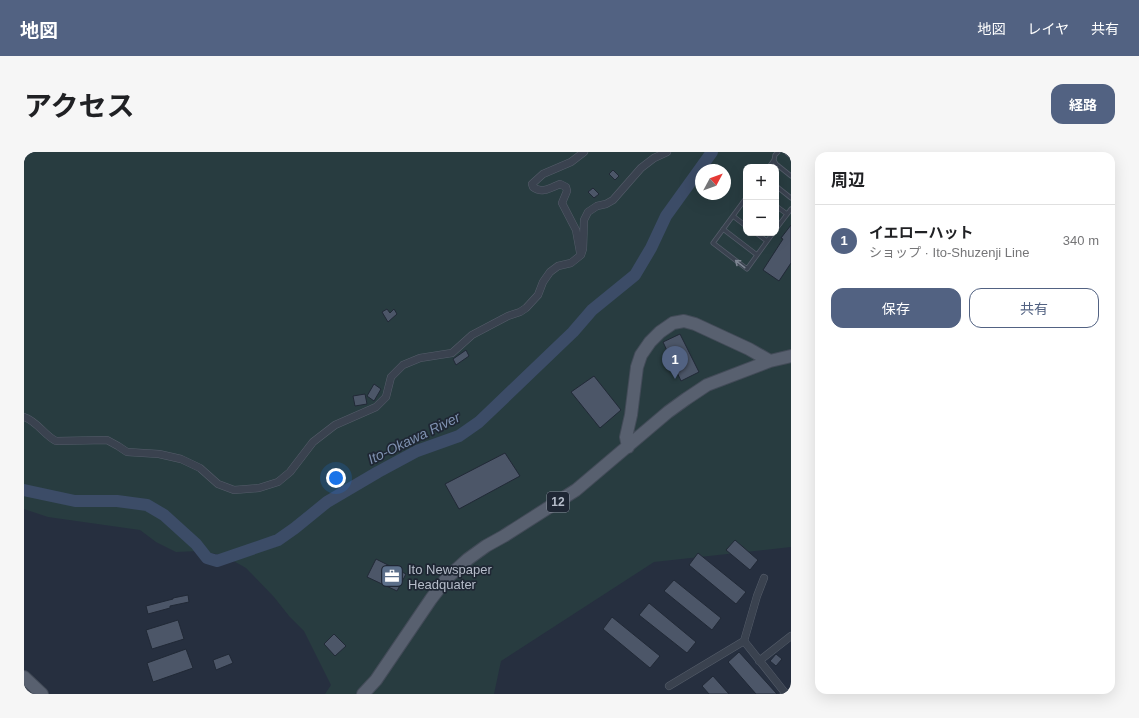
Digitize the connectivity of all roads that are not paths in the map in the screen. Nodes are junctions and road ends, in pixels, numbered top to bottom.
1 (584, 152) edge
2 (667, 152) edge
3 (778, 152) edge
4 (786, 152) edge
5 (791, 156) edge
6 (774, 160) junction
7 (771, 164) edge
8 (791, 176) edge
9 (779, 188) edge
10 (791, 198) edge
11 (743, 205) edge
12 (779, 208) edge
13 (791, 209) edge
14 (787, 214) junction
15 (733, 216) junction
16 (743, 224) edge
17 (779, 224) edge
18 (723, 230) junction
19 (760, 236) edge
20 (771, 236) edge
21 (767, 242) junction
22 (581, 255) junction
23 (757, 256) junction
24 (791, 356) edge
25 (770, 361) junction
26 (24, 417) edge
27 (628, 447) junction
28 (764, 578) dead end
29 (791, 636) edge
30 (744, 641) junction
31 (759, 660) junction
32 (24, 677) edge
33 (670, 686) dead end
34 (42, 694) edge
35 (363, 694) edge
36 (786, 694) edge

1 - 22 street
2 - 22 street
3 - 6 lane
4 - 5 lane
6 - 7 lane
6 - 8 lane
9 - 10 lane
11 - 15 lane
12 - 14 lane
13 - 14 lane
14 - 17 lane
15 - 16 lane
15 - 18 lane
18 - 23 lane
23 -> 18 lane
19 - 21 lane
20 - 21 lane
21 - 23 lane
22 - 26 street
24 - 25 main road, 12
25 - 27 main road, 12
25 - 27 main road
27 - 35 main road, 12
28 - 30 street
29 - 31 street
30 - 31 street
30 - 33 street
31 - 36 street
32 - 34 main road

